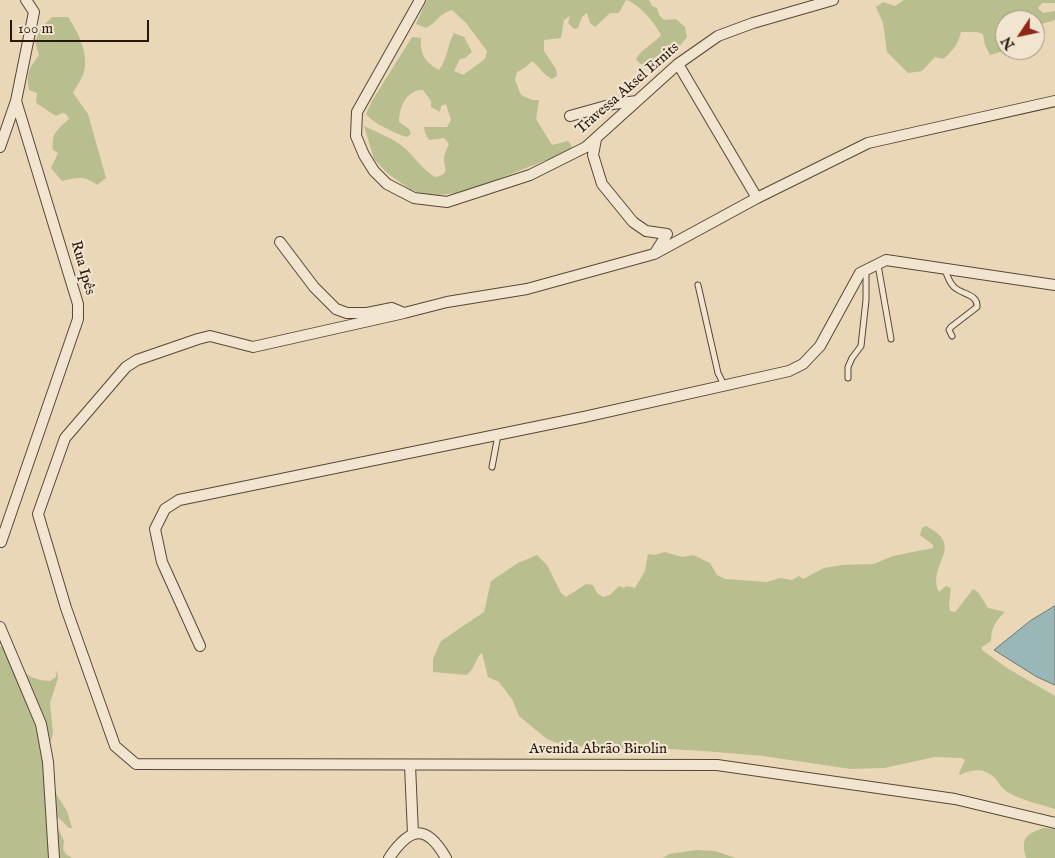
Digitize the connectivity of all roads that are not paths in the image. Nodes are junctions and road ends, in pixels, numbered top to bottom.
1 (26, 0) edge
2 (420, 0) edge
3 (833, 0) edge
4 (678, 64) junction
5 (16, 101) junction
6 (637, 101) junction
7 (1055, 101) edge
8 (570, 116) dead end
9 (596, 139) junction
10 (0, 147) edge
11 (757, 198) junction
12 (280, 242) dead end
13 (654, 254) junction
14 (878, 264) junction
15 (945, 268) junction
16 (866, 270) junction
17 (698, 284) dead end
18 (1055, 285) edge
19 (404, 313) junction
20 (952, 336) dead end
21 (891, 338) dead end
22 (848, 378) dead end
23 (724, 386) junction
24 (498, 435) junction
25 (492, 467) dead end
26 (1, 542) edge
27 (0, 627) edge
28 (200, 646) dead end
29 (410, 765) junction
30 (1055, 823) edge
31 (414, 834) junction
32 (54, 858) edge
33 (389, 858) edge
34 (446, 858) edge

1 - 5 street, Rua Ipês
2 - 9 street, Travessa Aksel Ernits
3 - 4 street, Travessa Aksel Ernits
4 - 6 street, Travessa Aksel Ernits
4 - 11 street
5 - 10 street
5 - 26 street, Rua Ipês
6 - 8 street
6 - 9 street, Travessa Aksel Ernits
7 - 11 street
9 - 13 street
11 - 13 street
12 - 19 street
13 - 19 street
14 - 15 street
14 - 16 street
14 - 21 lane
15 - 18 street
15 - 20 lane
16 - 22 lane
16 - 23 street
17 - 23 lane
19 - 29 street, Avenida Abrão Birolin
23 - 24 street
24 - 25 lane
24 - 28 street
27 - 32 street
29 - 30 street, Avenida Abrão Birolin
29 - 31 street
31 - 33 street
31 - 34 street

